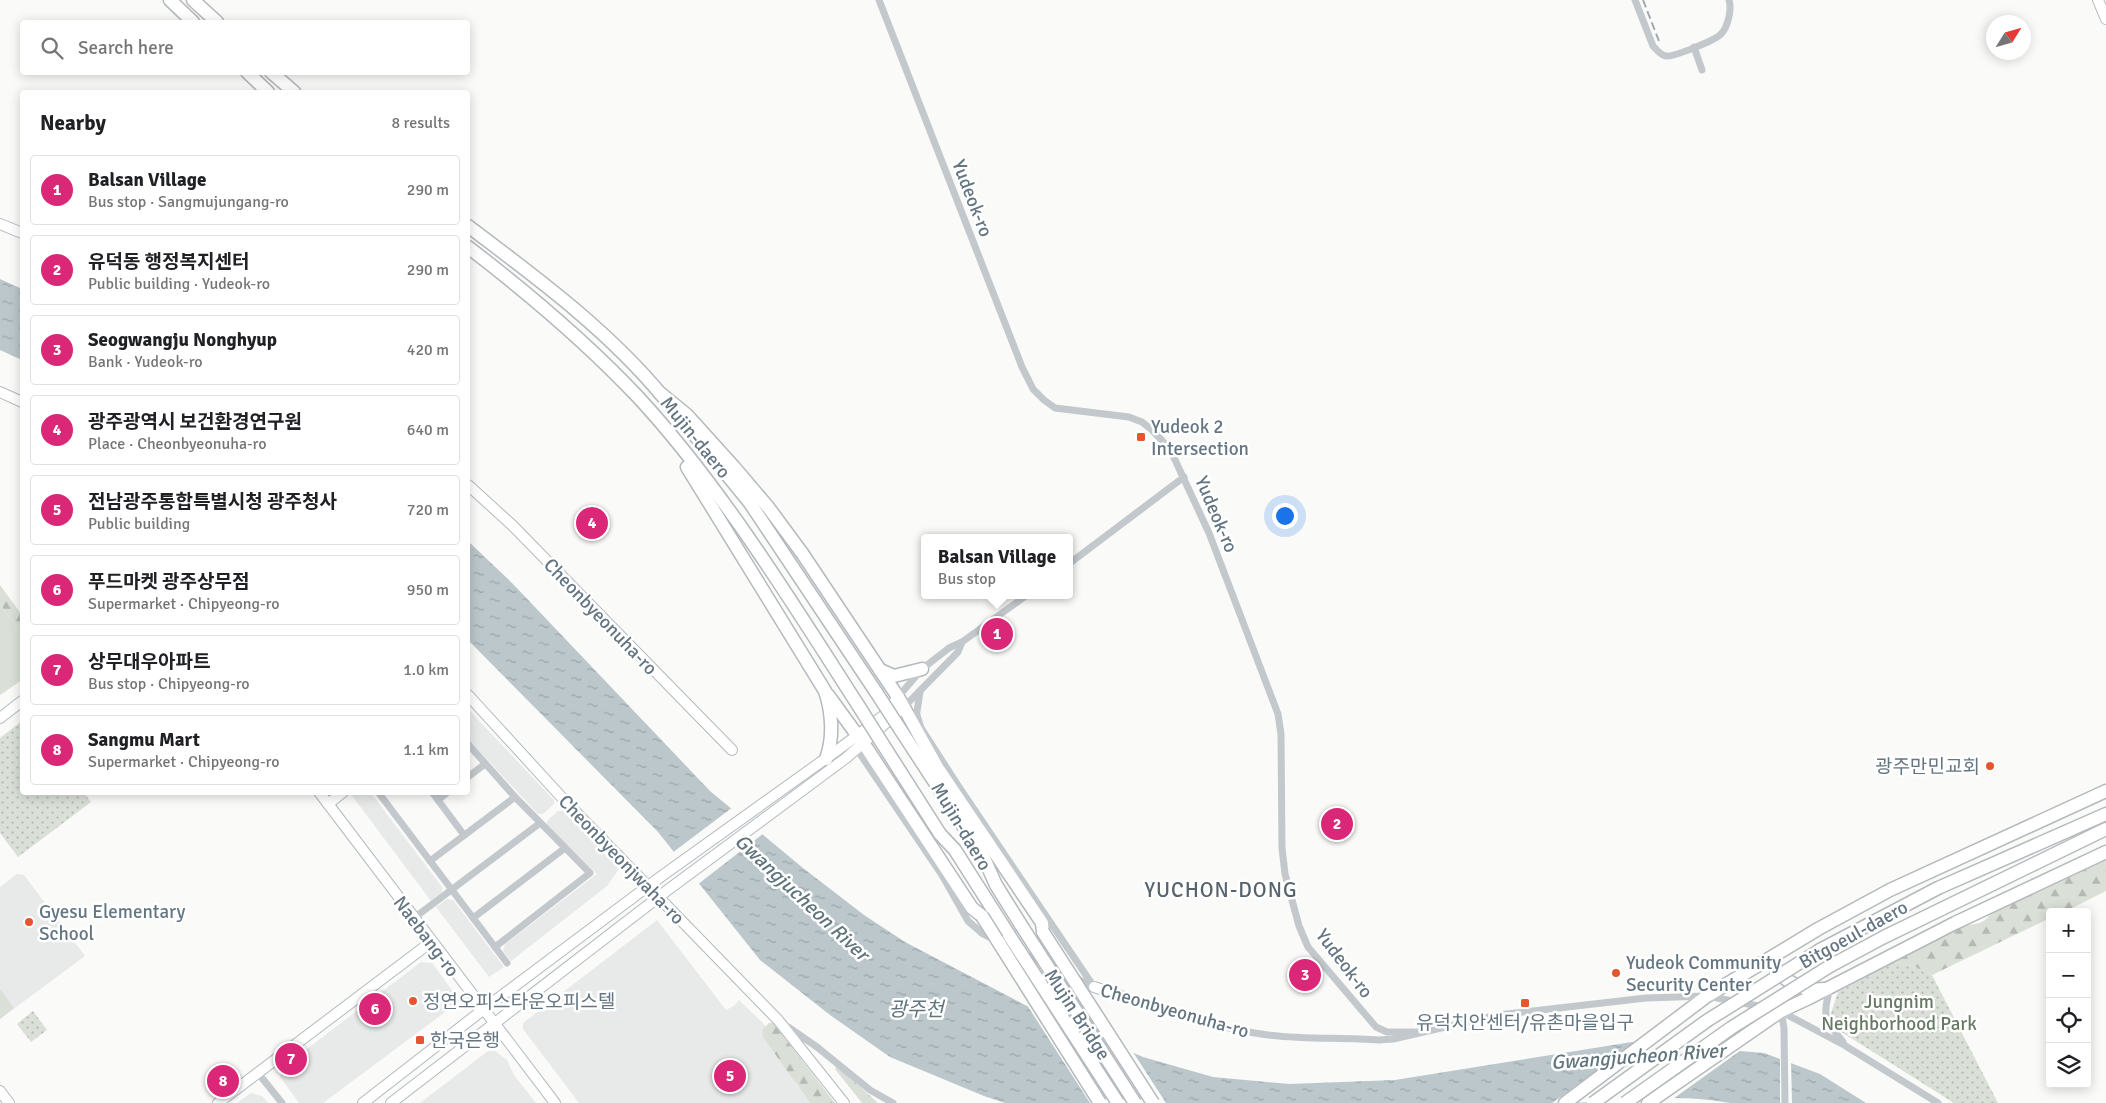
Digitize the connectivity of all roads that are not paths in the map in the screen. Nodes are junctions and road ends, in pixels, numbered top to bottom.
1 (170, 0) edge
2 (193, 0) edge
3 (879, 0) edge
4 (1635, 0) edge
5 (1729, 0) edge
6 (2098, 0) edge
7 (191, 20) edge
8 (215, 20) edge
9 (2106, 20) edge
10 (1694, 47) junction
11 (1702, 70) dead end
12 (249, 75) edge
13 (274, 75) edge
14 (266, 90) edge
15 (292, 90) edge
16 (0, 224) edge
17 (470, 228) edge
18 (20, 232) edge
19 (470, 249) edge
20 (0, 392) edge
21 (660, 393) junction
22 (20, 401) edge
23 (677, 444) junction
24 (1184, 477) junction
25 (470, 487) edge
26 (1073, 561) edge
27 (1021, 599) edge
28 (962, 642) junction
29 (922, 669) junction
30 (880, 670) junction
31 (825, 691) junction
32 (920, 692) junction
33 (470, 699) edge
34 (20, 702) edge
35 (901, 702) junction
36 (917, 715) junction
37 (0, 718) edge
38 (915, 729) junction
39 (857, 742) junction
40 (470, 746) edge
41 (732, 750) dead end
42 (826, 759) junction
43 (485, 764) junction
44 (470, 775) edge
45 (2106, 791) edge
46 (321, 795) edge
47 (339, 795) edge
48 (380, 795) edge
49 (434, 795) edge
50 (444, 795) edge
51 (515, 797) junction
52 (438, 800) junction
53 (328, 804) junction
54 (2106, 814) edge
55 (540, 823) junction
56 (2102, 832) edge
57 (940, 834) junction
58 (464, 835) junction
59 (566, 848) junction
60 (2106, 852) edge
61 (983, 856) junction
62 (430, 862) junction
63 (649, 886) junction
64 (452, 890) junction
65 (658, 897) junction
66 (982, 916) junction
67 (414, 918) junction
68 (473, 918) junction
69 (1021, 925) joint
70 (1043, 932) junction
71 (1009, 935) joint
72 (432, 942) junction
73 (495, 947) junction
74 (1771, 958) junction
75 (507, 963) dead end
76 (1094, 987) junction
77 (1830, 988) junction
78 (1121, 996) joint
79 (1707, 996) junction
80 (484, 1009) junction
81 (1781, 1010) junction
82 (778, 1020) junction
83 (495, 1024) junction
84 (1419, 1032) junction
85 (1844, 1045) junction
86 (258, 1073) junction
87 (0, 1091) edge
88 (9, 1103) edge
89 (218, 1103) edge
90 (282, 1103) edge
91 (363, 1103) edge
92 (391, 1103) edge
93 (555, 1103) edge
94 (844, 1103) edge
95 (893, 1103) edge
96 (1100, 1103) edge
97 (1118, 1103) edge
98 (1135, 1103) edge
99 (1153, 1103) edge
100 (1565, 1103) edge
101 (1593, 1103) edge
102 (1625, 1103) edge
103 (1648, 1103) edge
104 (1785, 1103) edge
105 (1938, 1103) edge

1 - 7 highway
2 - 8 highway
3 - 24 street, Yudeok-ro
4 - 10 street
5 - 10 street
6 - 9 street
10 - 11 street
12 - 14 highway
13 - 15 highway
16 - 18 street
17 - 21 highway, Mujin-daero
19 - 23 highway, Mujin-daero
20 - 22 street
21 - 30 highway
21 - 61 highway, Mujin-daero, bridge
23 - 31 highway
23 - 57 highway, Mujin-daero, bridge
24 - 26 street
24 - 84 street, Yudeok-ro
25 - 41 street, Cheonbyeonuha-ro
27 - 28 street
28 - 29 street
28 - 32 street
29 - 30 highway
29 - 35 street
30 - 35 highway
31 - 39 highway
31 - 42 highway
32 - 35 street
32 - 36 street
33 - 63 street, Cheonbyeonjwaha-ro
34 - 37 street
35 - 38 highway
35 - 39 street
36 - 38 street
36 - 76 street
38 - 70 highway
39 - 42 street
39 - 65 street
39 - 66 highway
39 - 76 street, Cheonbyeonuha-ro
40 - 43 street
42 - 63 street
43 - 44 street
43 - 51 street
45 - 74 highway
46 - 53 street, Naebang-ro
47 - 53 street
48 - 62 street
49 - 52 street
50 - 52 street
51 - 55 street
51 - 58 street
52 - 58 street
53 - 67 street, Naebang-ro
54 - 101 highway, Bitgoeul-daero, bridge
55 - 59 street
55 - 64 street
56 - 102 highway, Bitgoeul-daero, bridge
57 - 66 highway
57 - 71 highway, Mujin-daero
58 - 62 street
59 - 68 street
59 - 73 street
60 - 77 highway
61 - 69 highway, Mujin-daero
61 - 70 highway
62 - 64 street
63 - 65 street, Cheonbyeonjwaha-ro
63 - 80 street
64 - 67 street
64 - 68 street
65 - 82 street, Cheonbyeonjwaha-ro
65 - 83 street
66 - 96 highway, bridge
67 - 72 street, Naebang-ro
68 - 73 street
69 - 98 highway, Mujin Bridge, bridge
70 - 99 highway, bridge
71 - 97 highway, Mujin Bridge, bridge
72 - 80 street, Naebang-ro
72 - 86 street
73 - 75 street
74 - 77 highway
74 - 79 highway
76 - 78 street, Cheonbyeonuha-ro
77 - 81 highway
77 - 85 street
78 - 84 street, Cheonbyeonuha-ro
79 - 81 street, Cheonbyeonuha-ro
79 - 84 street, Cheonbyeonuha-ro
79 - 100 highway
80 - 83 street, Naebang-ro
80 - 91 street
81 - 85 street, Cheonbyeonuha-ro
81 - 103 highway
81 - 104 street
82 - 94 street, Cheonbyeonjwaha-ro
82 - 95 street, Cheonbyeonjwaha-ro
83 - 92 street
83 - 93 street, Naebang-ro
85 - 105 street, Cheonbyeonuha-ro
86 - 89 street
86 - 90 street
87 - 88 street

